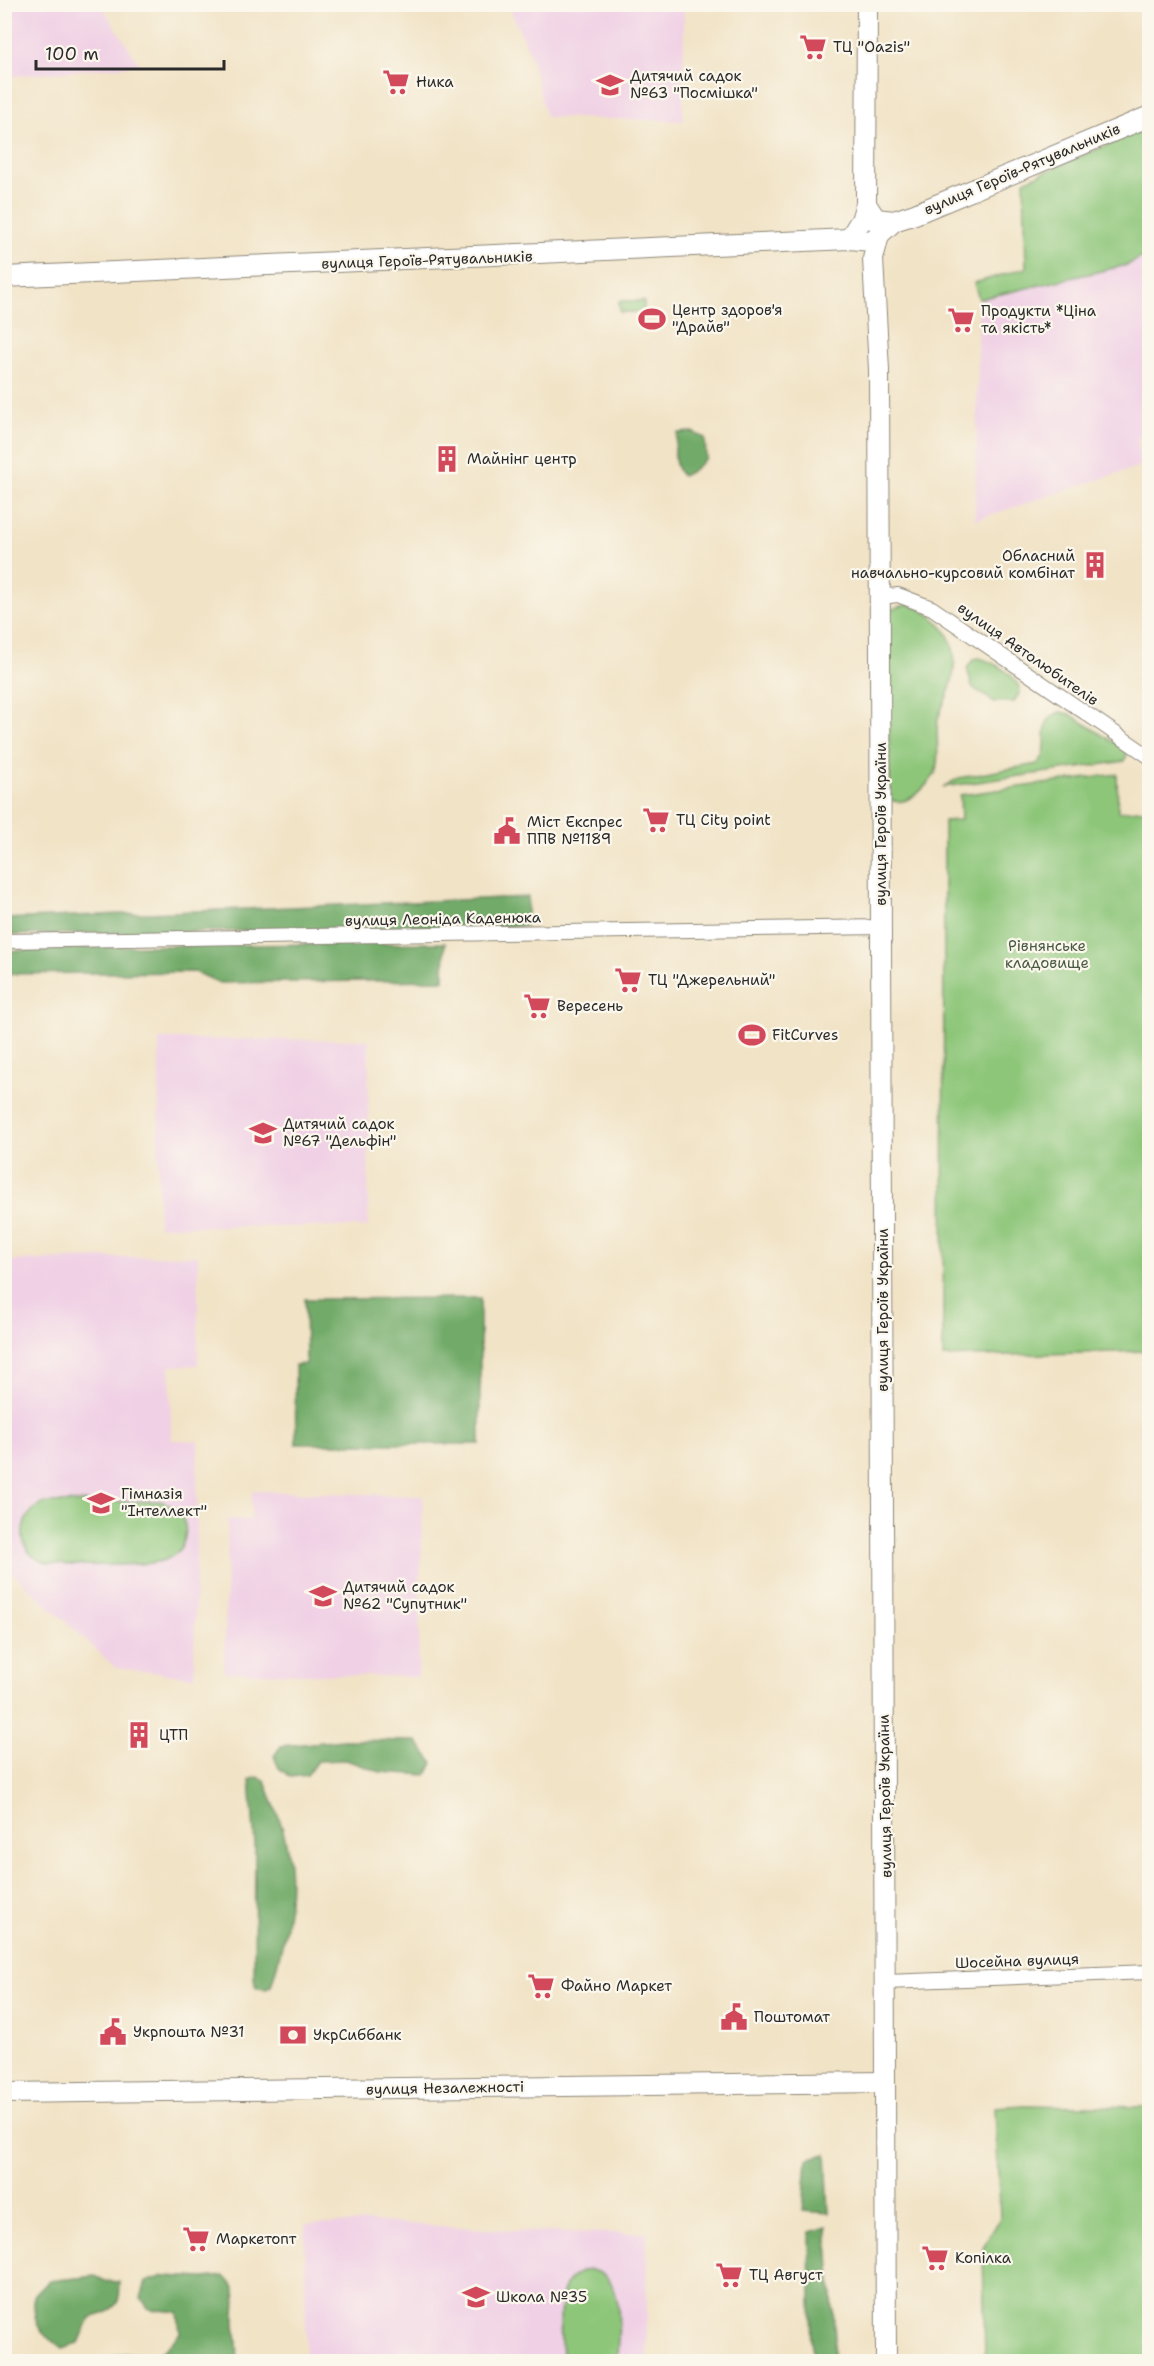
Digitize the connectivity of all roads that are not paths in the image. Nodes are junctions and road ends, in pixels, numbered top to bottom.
1 (867, 4) edge
2 (1149, 116) edge
3 (869, 226) junction
4 (4, 278) edge
5 (880, 597) junction
6 (1149, 758) edge
7 (882, 927) junction
8 (4, 941) edge
9 (1149, 1972) edge
10 (886, 1982) junction
11 (885, 2082) junction
12 (4, 2093) edge
13 (886, 2361) edge

1 - 3 main road, вулиця Героїв України
2 - 3 main road, вулиця Героїв-Рятувальників
3 - 4 main road, вулиця Героїв-Рятувальників
3 - 5 main road, вулиця Героїв України
5 - 6 street, вулиця Автолюбителів
5 - 7 main road, вулиця Героїв України
7 - 8 street, вулиця Леоніда Каденюка
7 - 10 main road, вулиця Героїв України
9 - 10 street, Шосейна вулиця
10 - 11 main road, вулиця Героїв України
11 - 12 main road, вулиця Незалежності
11 - 13 main road, вулиця Героїв України

